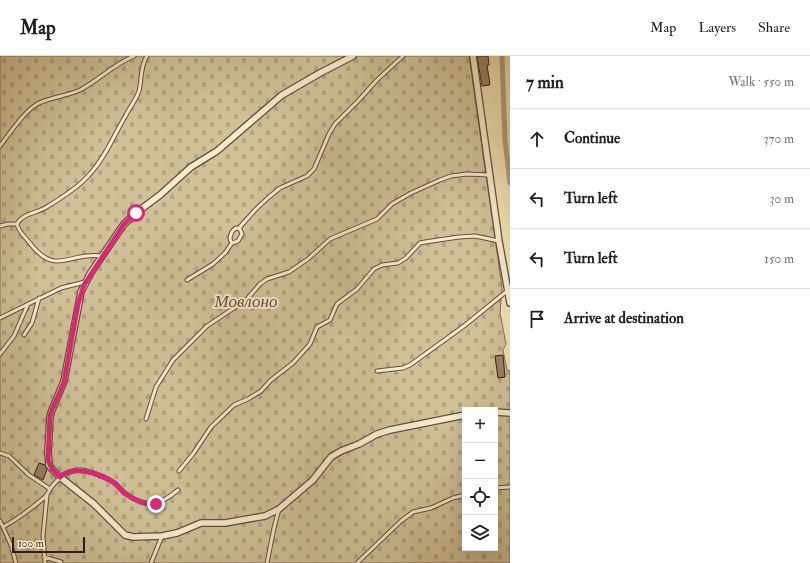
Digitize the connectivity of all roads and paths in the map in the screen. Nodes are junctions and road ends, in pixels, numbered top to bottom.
1 (134, 56) edge
2 (147, 56) edge
3 (353, 56) edge
4 (402, 56) edge
5 (473, 56) edge
6 (0, 146) edge
7 (489, 175) junction
8 (17, 224) junction
9 (0, 226) edge
10 (239, 228) junction
11 (499, 241) junction
12 (232, 243) junction
13 (103, 256) junction
14 (187, 280) dead end
15 (85, 282) junction
16 (508, 291) junction
17 (39, 298) junction
18 (510, 303) edge
19 (28, 304) junction
20 (0, 318) edge
21 (24, 335) dead end
22 (0, 354) edge
23 (377, 371) dead end
24 (498, 412) edge
25 (510, 413) edge
26 (462, 416) edge
27 (146, 419) dead end
28 (0, 453) edge
29 (179, 471) dead end
30 (60, 477) junction
31 (510, 487) edge
32 (498, 488) edge
33 (50, 489) junction
34 (178, 490) dead end
35 (47, 495) junction
36 (462, 496) edge
37 (278, 509) junction
38 (0, 521) edge
39 (3, 527) junction
40 (162, 536) junction
41 (44, 557) junction
42 (61, 562) dead end
43 (16, 563) edge
44 (44, 563) edge
45 (151, 563) edge
46 (267, 563) edge
47 (357, 563) edge

1 - 6 lane
2 - 8 lane
3 - 13 street
4 - 10 lane
5 - 7 street
7 - 11 street
7 - 27 lane
8 - 9 lane
8 - 13 lane
10 - 12 lane
10 - 12 lane
11 - 16 street
11 - 29 lane
12 - 14 lane
13 - 15 street
15 - 17 lane
15 - 30 street
16 - 18 street
16 - 23 lane
17 - 19 lane
17 - 21 lane
19 - 20 lane
19 - 22 lane
24 - 25 street
26 - 37 street
28 - 33 lane
30 - 33 lane
30 - 34 lane
30 - 40 street
31 - 32 lane
33 - 35 lane
35 - 39 lane
35 - 41 lane
36 - 47 lane
37 - 40 street
37 - 46 lane
38 - 39 lane
39 - 43 lane
40 - 45 lane
41 - 42 lane
41 - 44 lane

